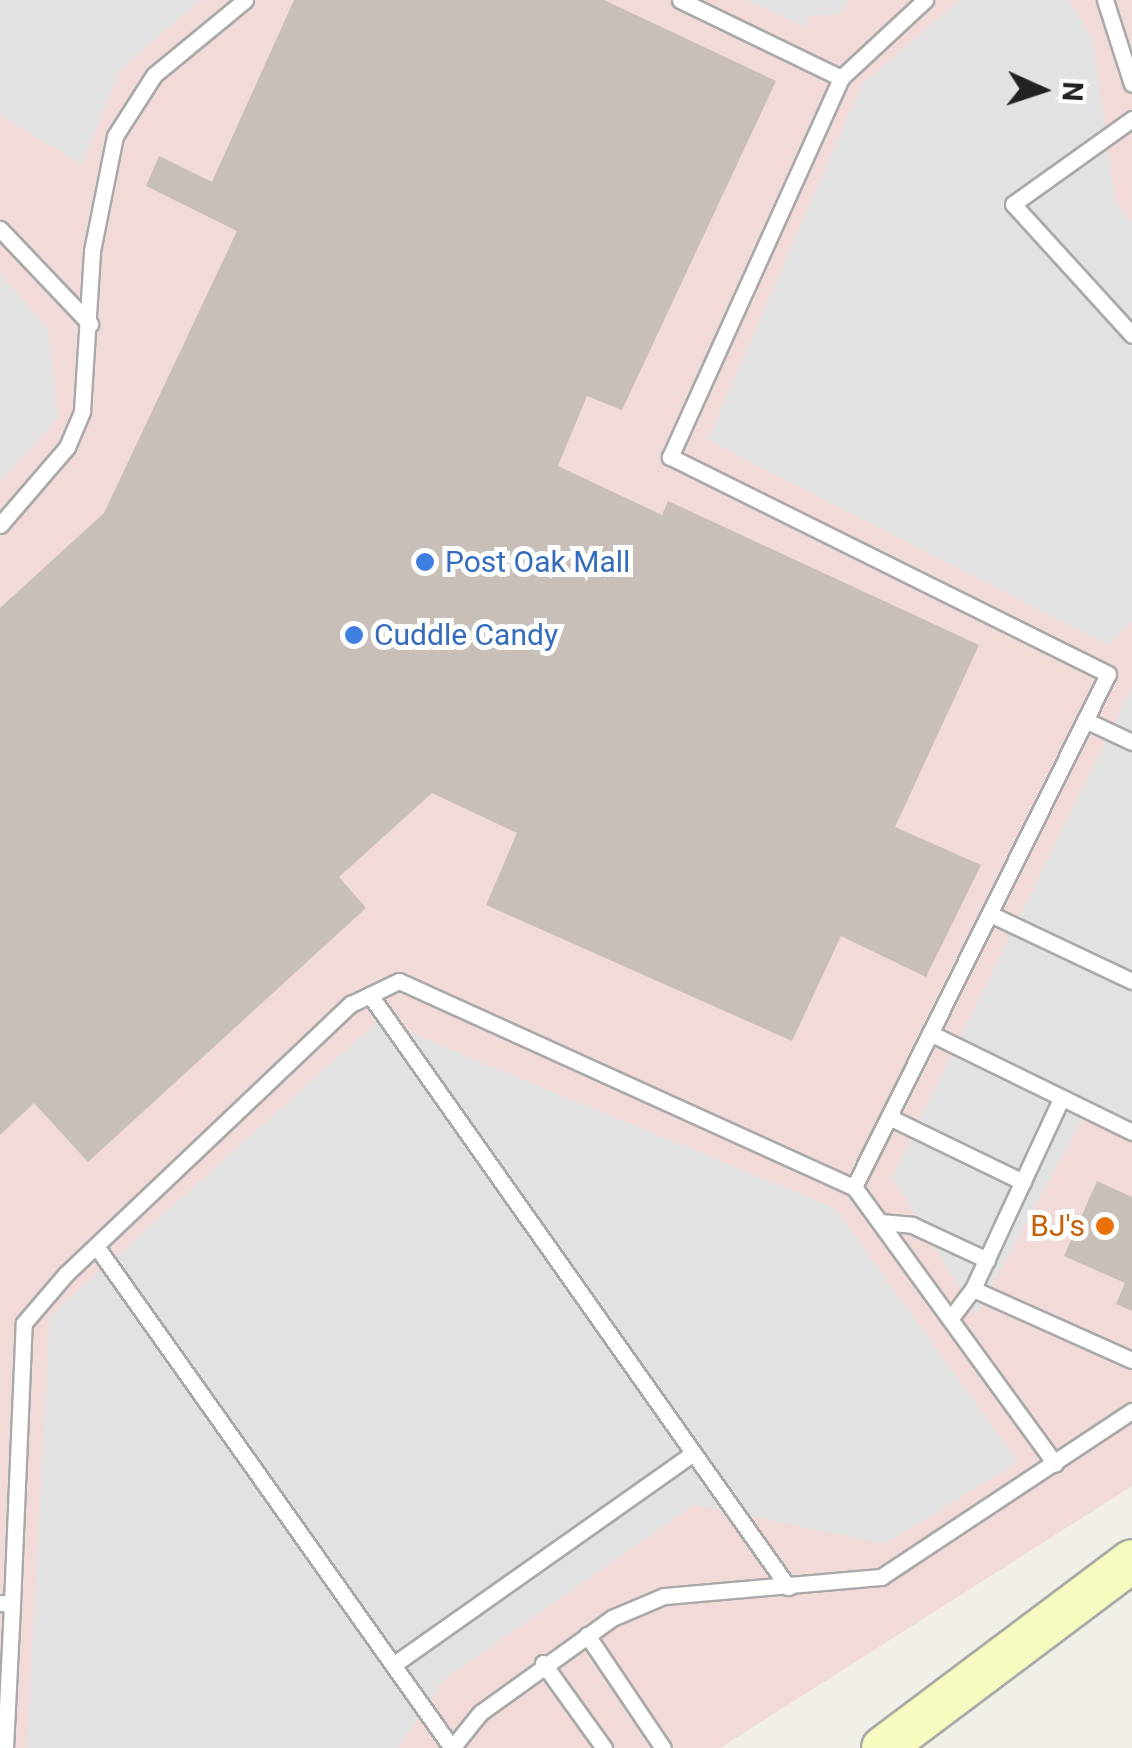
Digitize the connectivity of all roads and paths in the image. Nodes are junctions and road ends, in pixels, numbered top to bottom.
1 (245, 0) edge
2 (680, 0) edge
3 (925, 0) edge
4 (1105, 0) edge
5 (841, 78) junction
6 (1132, 84) edge
7 (1132, 120) edge
8 (0, 229) edge
9 (90, 324) junction
10 (1132, 335) edge
11 (0, 525) edge
12 (1085, 720) junction
13 (1132, 742) edge
14 (990, 914) junction
15 (1132, 981) edge
16 (370, 996) junction
17 (930, 1033) junction
18 (1061, 1099) junction
19 (889, 1117) junction
20 (1132, 1132) edge
21 (1023, 1182) junction
22 (854, 1187) junction
23 (880, 1222) junction
24 (96, 1246) junction
25 (986, 1260) junction
26 (973, 1289) junction
27 (950, 1319) junction
28 (1132, 1360) edge
29 (1132, 1411) edge
30 (693, 1452) junction
31 (1055, 1464) junction
32 (1132, 1561) edge
33 (788, 1587) junction
34 (6, 1604) edge
35 (587, 1635) junction
36 (543, 1664) junction
37 (394, 1666) junction
38 (5, 1748) edge
39 (452, 1748) edge
40 (604, 1748) edge
41 (663, 1748) edge
42 (883, 1748) edge

1 - 9 lane
2 - 5 lane
3 - 5 lane
4 - 6 lane
5 - 12 lane
7 - 10 lane
8 - 9 lane
9 - 11 lane
12 - 13 lane
12 - 14 lane
14 - 15 lane
14 - 17 lane
16 - 22 lane
16 - 24 lane
16 - 30 lane
17 - 18 lane
17 - 19 lane
18 - 20 lane
18 - 21 lane
19 - 21 lane
19 - 22 lane
21 - 25 lane
22 - 23 lane
23 - 25 lane
23 - 27 lane
24 - 34 lane
24 - 37 lane
25 - 26 lane
26 - 27 lane
26 - 28 lane
27 - 31 lane
29 - 31 lane
30 - 33 lane
30 - 37 lane
31 - 33 lane
32 - 42 main road
33 - 35 lane
34 - 38 lane
35 - 36 lane
35 - 41 lane
36 - 39 lane
36 - 40 lane
37 - 39 lane

